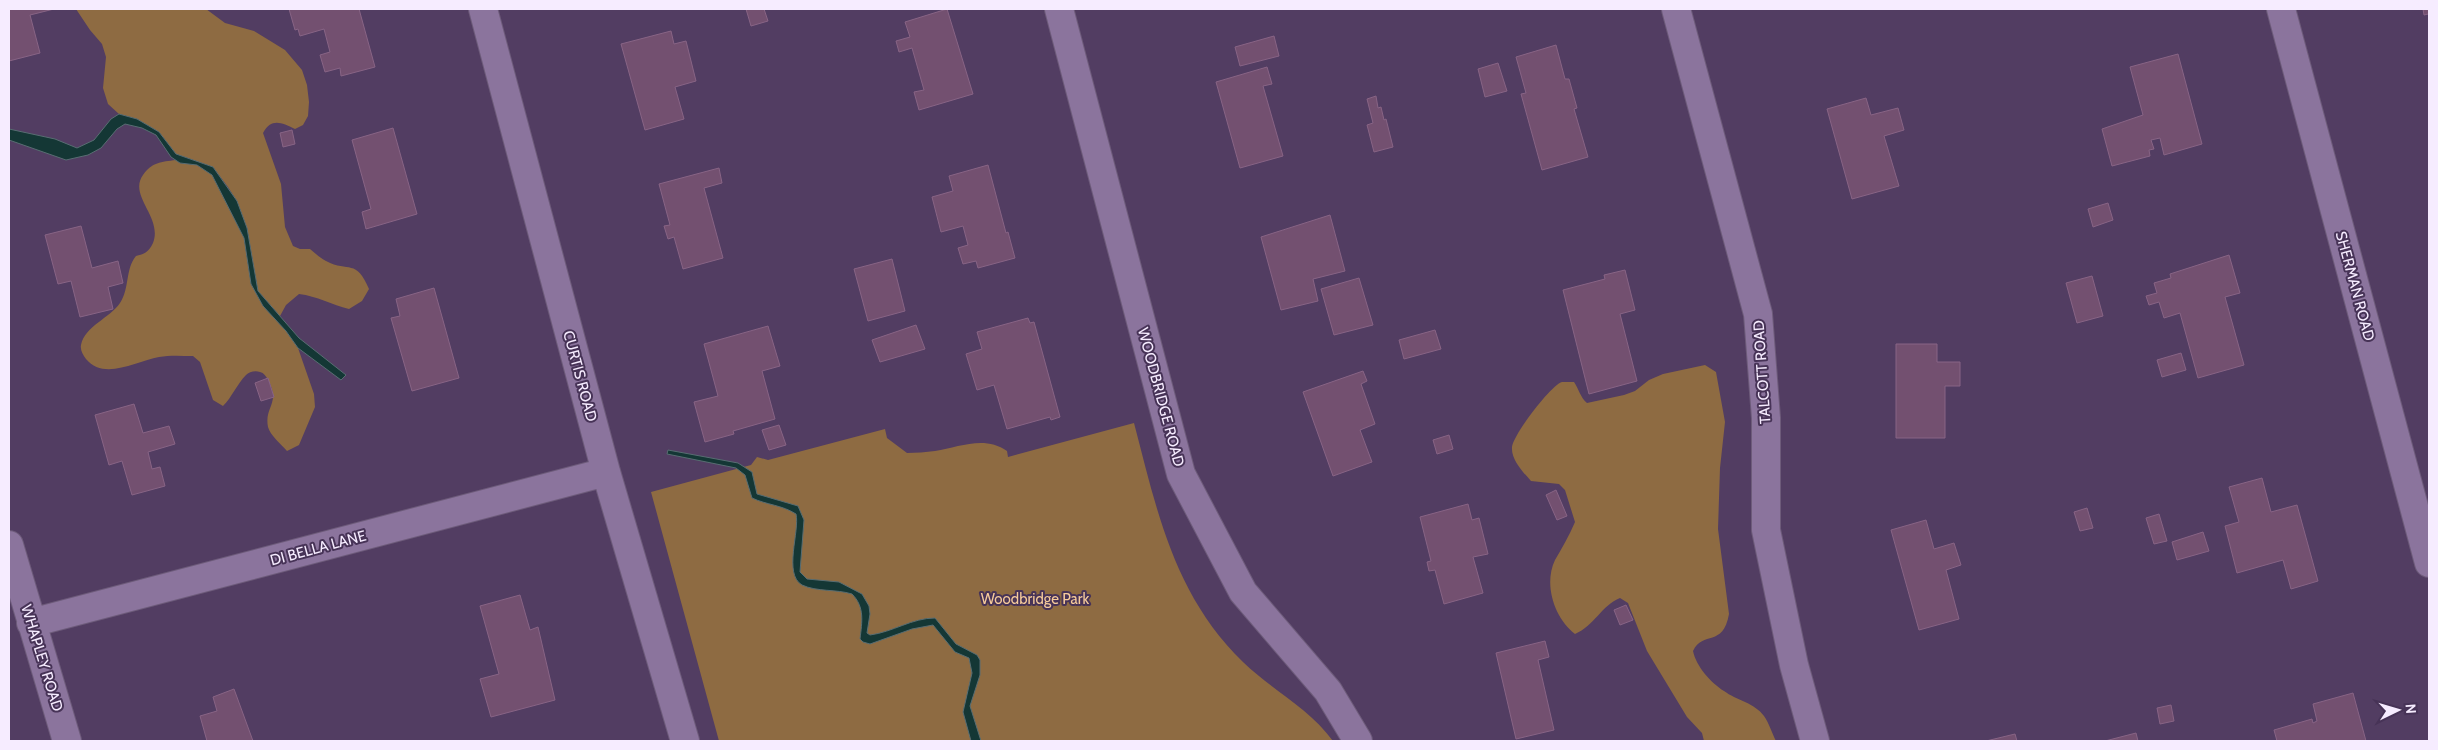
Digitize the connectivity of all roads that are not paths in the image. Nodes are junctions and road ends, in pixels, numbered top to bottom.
1 (483, 9) edge
2 (1059, 9) edge
3 (1676, 9) edge
4 (2281, 9) edge
5 (606, 472) junction
6 (9, 545) edge
7 (2429, 563) edge
8 (31, 623) junction
9 (67, 741) edge
10 (685, 741) edge
11 (1358, 741) edge
12 (1815, 741) edge

1 - 5 street, CURTIS ROAD
2 - 11 street, WOODBRIDGE ROAD
3 - 12 street, TALCOTT ROAD
4 - 7 street, SHERMAN ROAD
5 - 8 street, DI BELLA LANE
5 - 10 street, CURTIS ROAD
6 - 8 street, WHAPLEY ROAD
8 - 9 street, WHAPLEY ROAD

